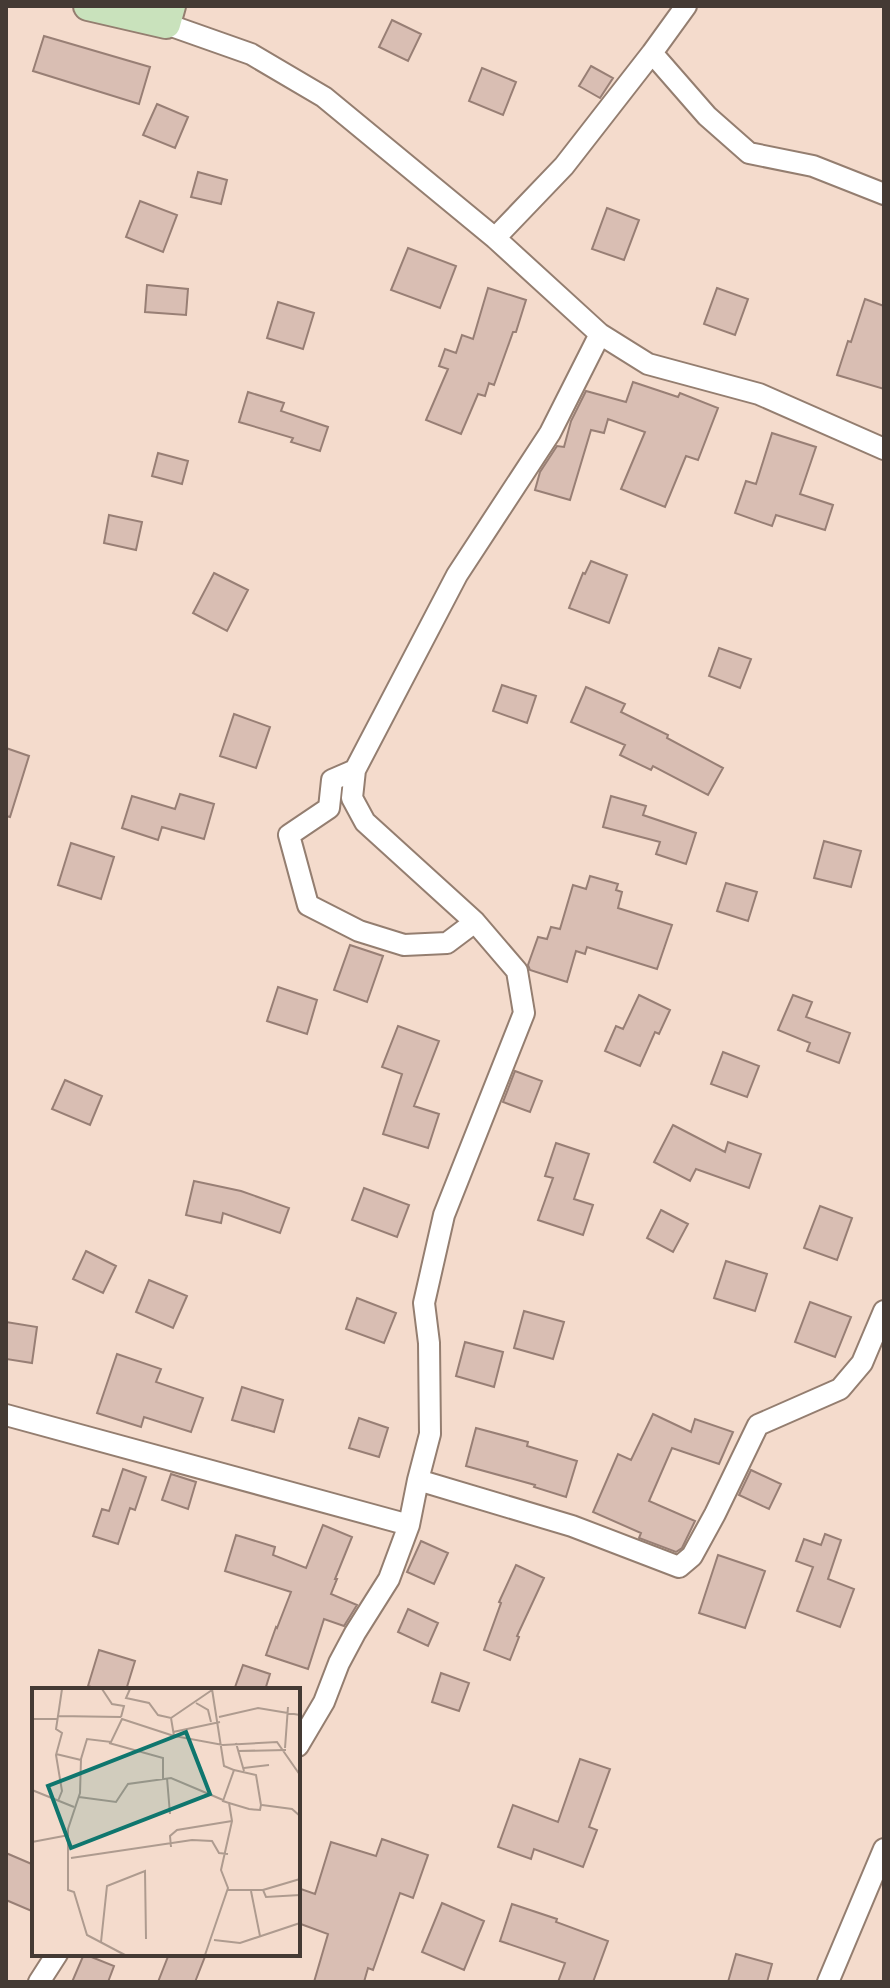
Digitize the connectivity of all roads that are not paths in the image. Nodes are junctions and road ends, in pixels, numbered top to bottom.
1 (88, 6) edge
2 (686, 6) edge
3 (169, 15) edge
4 (652, 53) junction
5 (884, 194) edge
6 (495, 238) junction
7 (600, 334) junction
8 (884, 449) edge
9 (355, 770) junction
10 (475, 922) junction
11 (884, 1311) edge
12 (6, 1415) edge
13 (418, 1480) junction
14 (409, 1525) junction
15 (300, 1743) edge
16 (884, 1849) edge
17 (56, 1956) edge
18 (39, 1982) edge
19 (828, 1982) edge

1 - 3 street
2 - 4 street
3 - 6 street
4 - 5 street
4 - 6 street
6 - 7 street
7 - 8 street
7 - 9 street
9 - 10 street
9 - 10 street
10 - 13 street
11 - 13 street
12 - 14 street
13 - 14 street
14 - 15 street
16 - 19 street
17 - 18 street

